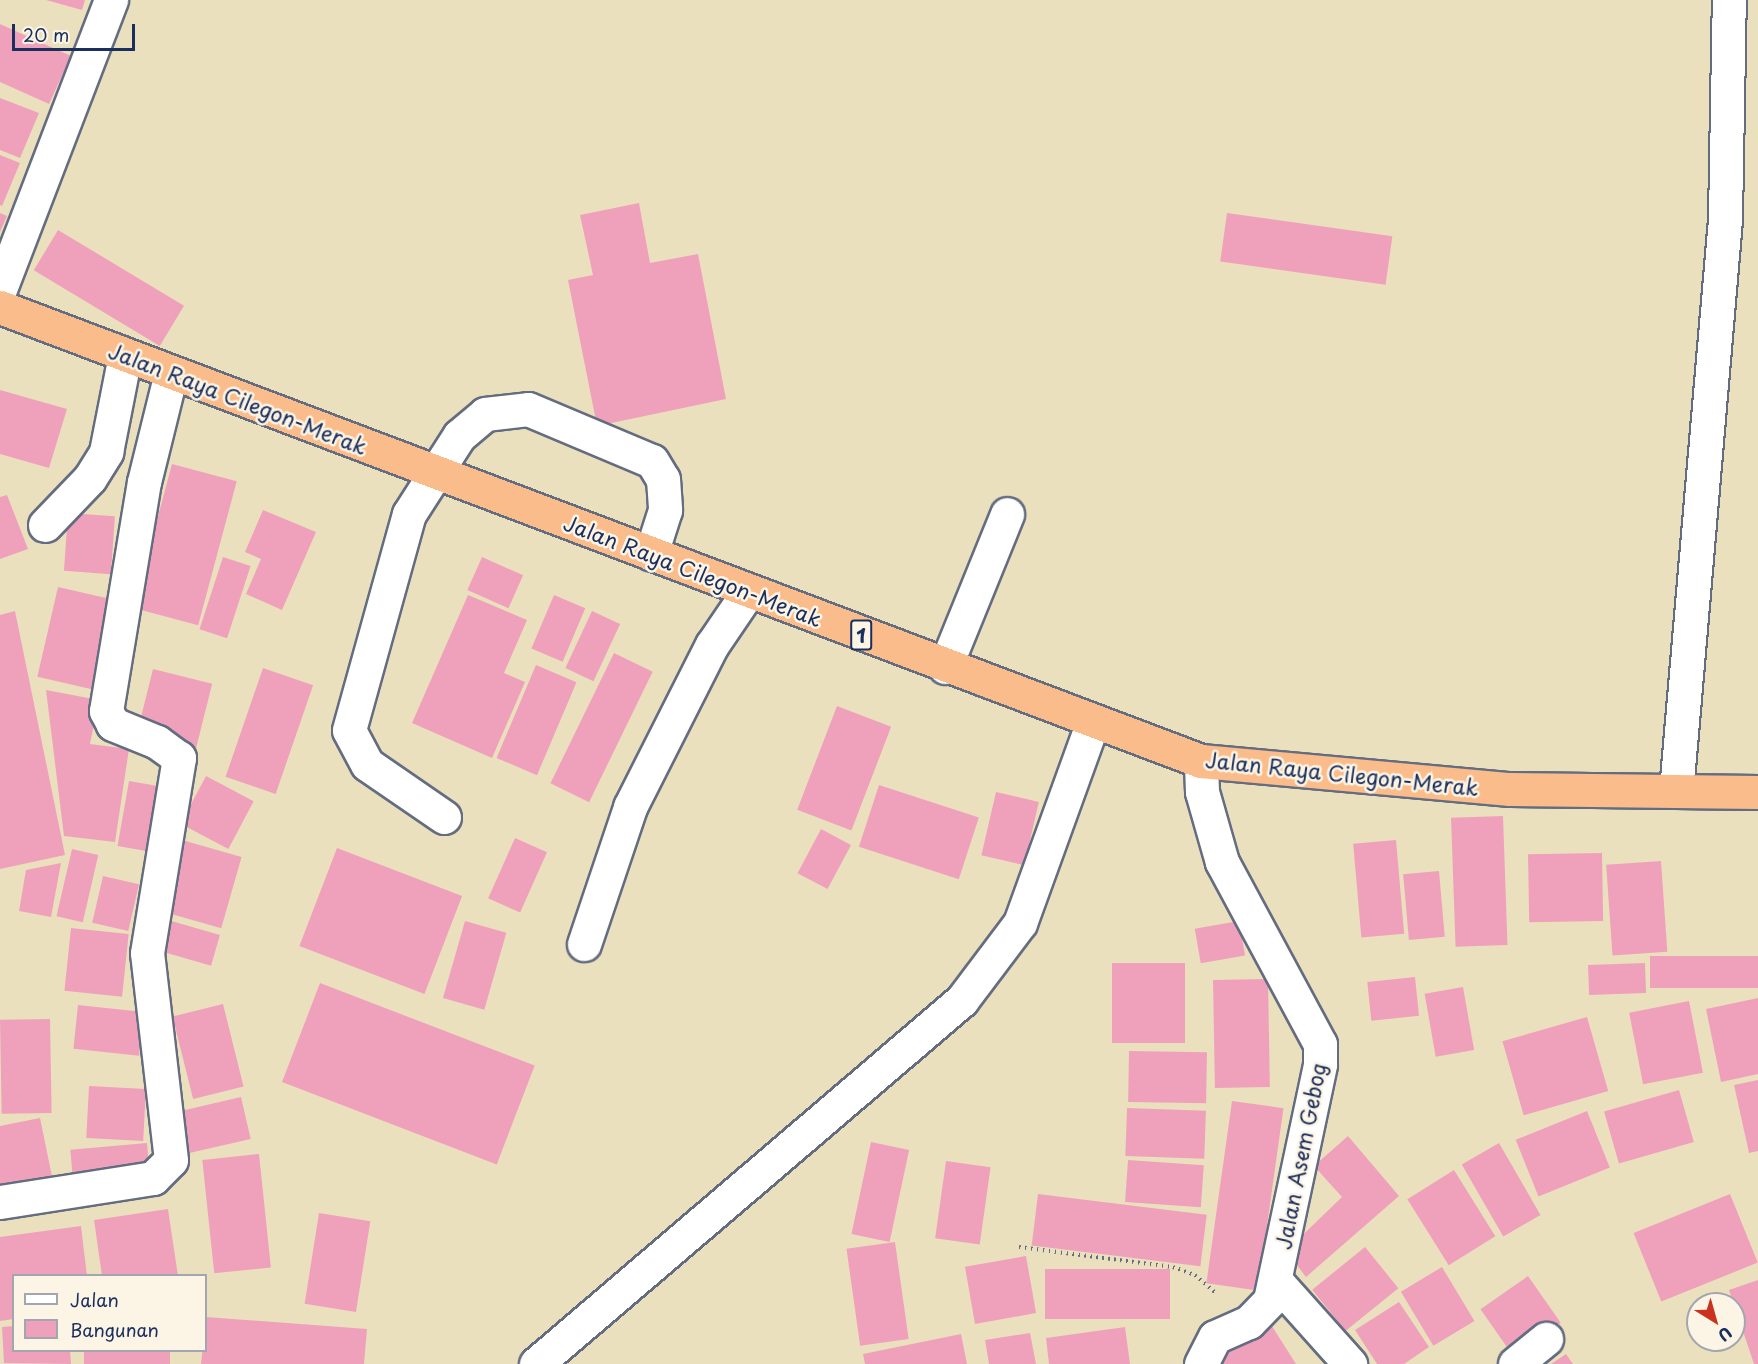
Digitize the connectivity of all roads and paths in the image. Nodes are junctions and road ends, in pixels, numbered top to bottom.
1 (111, 0) edge
2 (1729, 0) edge
3 (0, 289) edge
4 (0, 307) edge
5 (125, 355) junction
6 (171, 373) junction
7 (433, 469) junction
8 (1007, 514) dead end
9 (45, 525) dead end
10 (651, 554) junction
11 (748, 592) junction
12 (945, 667) junction
13 (1092, 724) junction
14 (1201, 760) junction
15 (1676, 791) junction
16 (1758, 792) edge
17 (444, 817) dead end
18 (584, 944) dead end
19 (0, 1202) edge
20 (1019, 1247) dead end
21 (1275, 1280) junction
22 (1249, 1322) junction
23 (1546, 1339) dead end
24 (536, 1364) edge
25 (1201, 1364) edge
26 (1350, 1364) edge
27 (1515, 1364) edge

1 - 3 street
2 - 15 street
4 - 5 highway, Jalan Raya Cilegon-Merak / 1
5 - 6 highway, Jalan Raya Cilegon-Merak / 1
5 - 9 street
6 - 7 highway, Jalan Raya Cilegon-Merak / 1
6 - 19 street
7 - 10 highway, Jalan Raya Cilegon-Merak / 1
7 - 10 street
7 - 17 street
8 - 12 street
10 - 11 highway, Jalan Raya Cilegon-Merak / 1
11 - 12 highway, Jalan Raya Cilegon-Merak / 1
11 - 18 street
12 - 13 highway, Jalan Raya Cilegon-Merak / 1
13 - 14 highway, Jalan Raya Cilegon-Merak / 1
13 - 24 street
14 - 15 highway, Jalan Raya Cilegon-Merak / 1
14 - 21 street, Jalan Asem Gebog
15 - 16 highway, Jalan Raya Cilegon-Merak / 1
20 - 22 path
21 - 22 street, Jalan Asem Gebog
21 - 26 street
22 - 25 street, Jalan Asem Gebog
23 - 27 street

